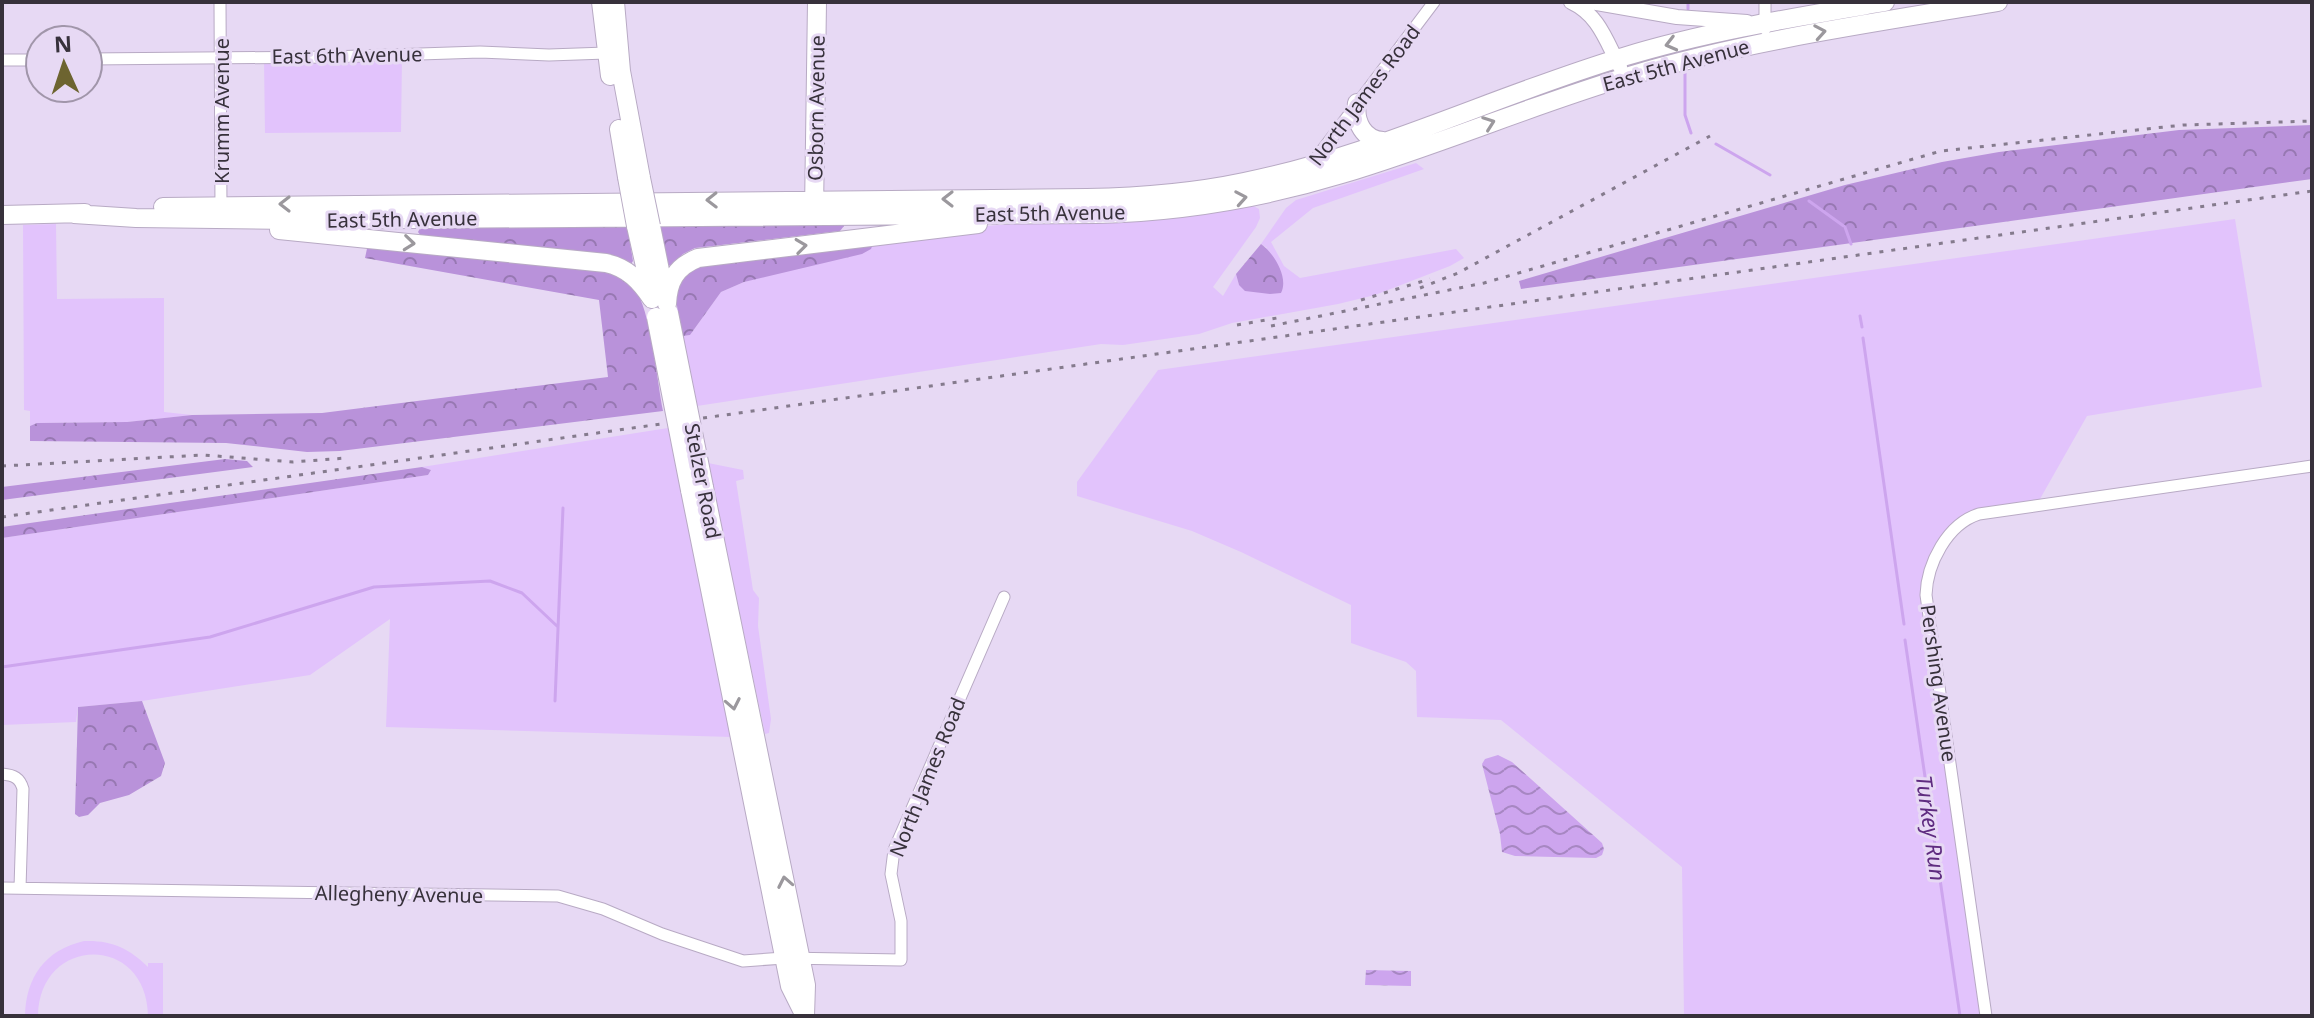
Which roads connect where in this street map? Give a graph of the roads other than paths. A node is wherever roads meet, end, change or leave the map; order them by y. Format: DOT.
graph roads {
  1 [pos="220,2"];
  2 [pos="601,2"];
  3 [pos="615,2"];
  4 [pos="817,2"];
  5 [pos="1434,2"];
  6 [pos="1571,2"];
  7 [pos="1591,2"];
  8 [pos="1765,2"];
  9 [pos="1885,2"];
  10 [pos="1998,2"];
  11 [pos="1766,32"];
  12 [pos="606,53"];
  13 [pos="220,56"];
  14 [pos="104,59"];
  15 [pos="1615,59"];
  16 [pos="2,60"];
  17 [pos="24,60"];
  18 [pos="1625,77"];
  19 [pos="1357,103"];
  20 [pos="1383,141"];
  21 [pos="1310,165"];
  22 [pos="634,178"];
  23 [pos="1293,187"];
  24 [pos="814,207"];
  25 [pos="221,212"];
  26 [pos="1097,214"];
  27 [pos="2,215"];
  28 [pos="661,308"];
  29 [pos="2312,466"];
  30 [pos="1004,597"];
  31 [pos="2,774"];
  32 [pos="2,888"];
  33 [pos="20,888"];
  34 [pos="792,958"];
  35 [pos="805,1016"];
  36 [pos="1986,1016"];
  1 -- 13 [label="street, Krumm Avenue"];
  2 -- 12 [label="main road, Stelzer Road"];
  3 -- 22 [label="main road, Stelzer Road"];
  4 -- 24 [label="main road, Osborn Avenue"];
  5 -- 19 [label="street, North James Road"];
  6 -- 15 [label="street"];
  7 -- 11 [label="street"];
  8 -- 11 [label="street"];
  9 -- 11 [label="main road, East 5th Avenue"];
  11 -- 10 [label="main road, East 5th Avenue, one-way"];
  11 -- 15 [label="main road, East 5th Avenue, one-way"];
  11 -- 18 [label="main road, East 5th Avenue"];
  12 -- 13 [label="street, East 6th Avenue"];
  12 -- 22 [label="main road, Stelzer Road"];
  13 -- 14 [label="street, East 6th Avenue"];
  13 -- 25 [label="street, Krumm Avenue"];
  15 -- 18 [label="street"];
  15 -- 20 [label="main road, East 5th Avenue"];
  16 -- 17 [label="street"];
  23 -- 18 [label="main road, East 5th Avenue, one-way"];
  19 -- 20 [label="main road"];
  19 -- 21 [label="street, North James Road"];
  20 -- 21 [label="main road, East 5th Avenue"];
  21 -- 23 [label="street, North James Road"];
  21 -- 24 [label="main road, East 5th Avenue, one-way"];
  22 -- 28 [label="main road, Stelzer Road, bridge"];
  26 -- 23 [label="main road, East 5th Avenue, one-way"];
  24 -- 25 [label="main road, East 5th Avenue"];
  24 -- 26 [label="main road, East 5th Avenue"];
  25 -- 27 [label="main road, East 5th Avenue"];
  25 -- 28 [label="main road, one-way"];
  28 -- 26 [label="main road, one-way"];
  28 -- 34 [label="main road, Stelzer Road, bridge"];
  29 -- 36 [label="street, Pershing Avenue"];
  30 -- 34 [label="street, North James Road"];
  31 -- 33 [label="street"];
  32 -- 33 [label="street, Allegheny Avenue"];
  33 -- 34 [label="street, Allegheny Avenue"];
  34 -- 35 [label="main road"];
}
